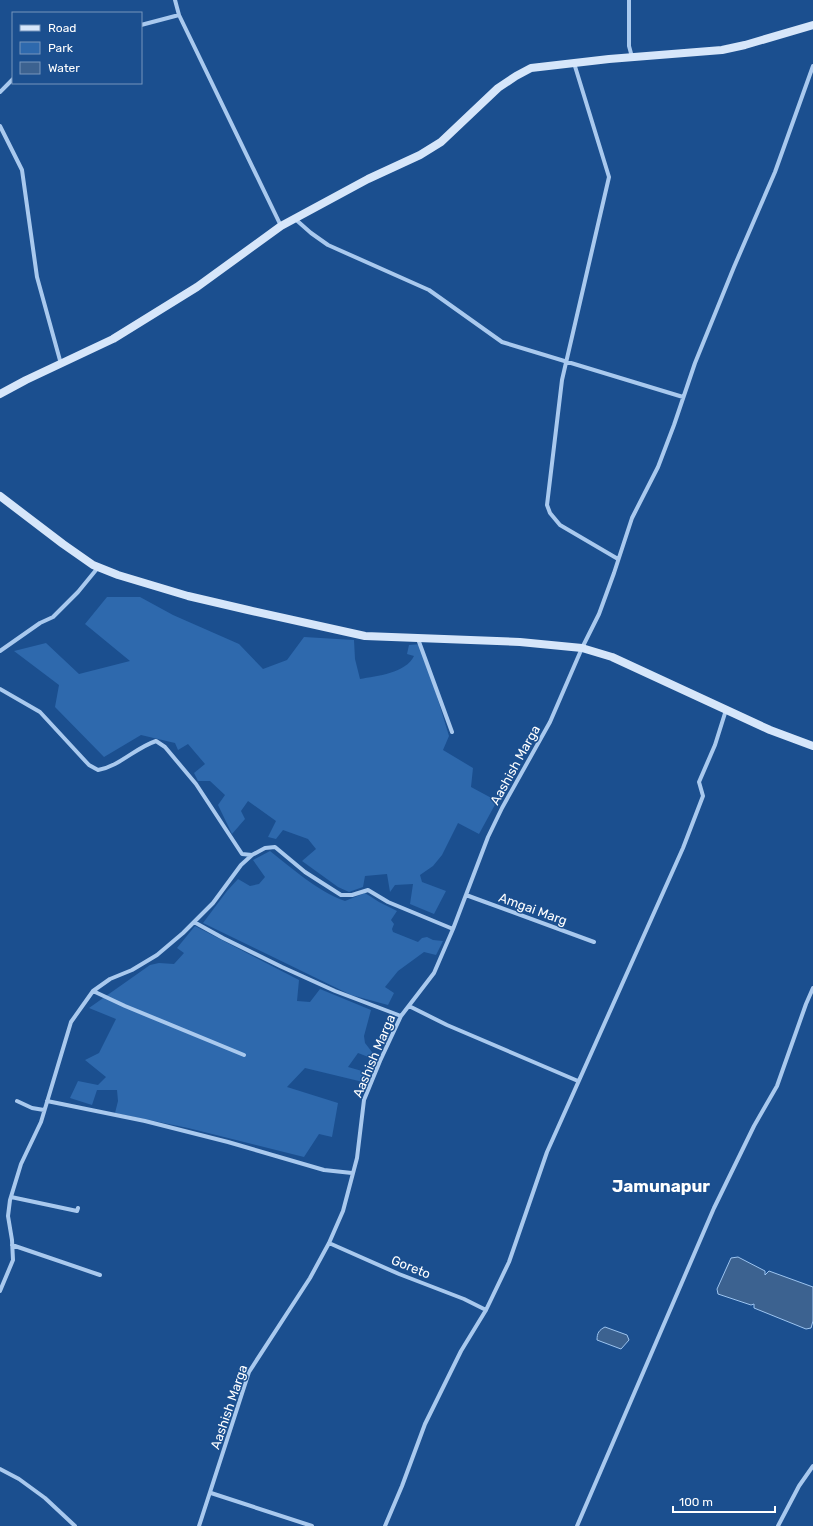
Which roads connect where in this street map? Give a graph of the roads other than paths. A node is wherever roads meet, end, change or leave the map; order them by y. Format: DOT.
graph roads {
  1 [pos="174,0"];
  2 [pos="629,0"];
  3 [pos="179,15"];
  4 [pos="142,25"];
  5 [pos="813,25"];
  6 [pos="633,57"];
  7 [pos="574,63"];
  8 [pos="813,66"];
  9 [pos="12,80"];
  10 [pos="0,92"];
  11 [pos="0,126"];
  12 [pos="294,218"];
  13 [pos="280,226"];
  14 [pos="566,362"];
  15 [pos="62,364"];
  16 [pos="0,394"];
  17 [pos="683,397"];
  18 [pos="0,496"];
  19 [pos="618,559"];
  20 [pos="94,565"];
  21 [pos="418,639"];
  22 [pos="582,648"];
  23 [pos="0,651"];
  24 [pos="0,689"];
  25 [pos="726,710"];
  26 [pos="452,732"];
  27 [pos="813,746"];
  28 [pos="252,855"];
  29 [pos="466,895"];
  30 [pos="194,922"];
  31 [pos="453,929"];
  32 [pos="594,942"];
  33 [pos="813,988"];
  34 [pos="93,991"];
  35 [pos="409,1006"];
  36 [pos="401,1016"];
  37 [pos="244,1055"];
  38 [pos="578,1081"];
  39 [pos="17,1101"];
  40 [pos="47,1101"];
  41 [pos="44,1110"];
  42 [pos="352,1173"];
  43 [pos="11,1197"];
  44 [pos="78,1208"];
  45 [pos="329,1243"];
  46 [pos="12,1245"];
  47 [pos="100,1275"];
  48 [pos="0,1291"];
  49 [pos="486,1310"];
  50 [pos="813,1466"];
  51 [pos="0,1469"];
  52 [pos="210,1493"];
  53 [pos="75,1526"];
  54 [pos="199,1526"];
  55 [pos="312,1526"];
  56 [pos="385,1526"];
  57 [pos="576,1526"];
  58 [pos="778,1526"];
  1 -- 3 [label="street"];
  2 -- 6 [label="street"];
  3 -- 4 [label="street"];
  3 -- 13 [label="street"];
  5 -- 6 [label="street"];
  6 -- 7 [label="street"];
  7 -- 12 [label="street"];
  7 -- 14 [label="street"];
  8 -- 17 [label="street, Aashish Marga"];
  9 -- 10 [label="street"];
  11 -- 15 [label="street"];
  12 -- 13 [label="street"];
  12 -- 14 [label="street"];
  13 -- 15 [label="street"];
  14 -- 17 [label="street"];
  14 -- 19 [label="street"];
  15 -- 16 [label="street"];
  17 -- 19 [label="street, Aashish Marga"];
  18 -- 20 [label="street"];
  19 -- 22 [label="street, Aashish Marga"];
  20 -- 21 [label="street"];
  20 -- 23 [label="street"];
  21 -- 22 [label="street"];
  21 -- 26 [label="street"];
  22 -- 25 [label="street"];
  22 -- 29 [label="street, Aashish Marga"];
  24 -- 28 [label="street"];
  25 -- 27 [label="street"];
  25 -- 38 [label="street"];
  28 -- 30 [label="street"];
  28 -- 31 [label="street"];
  29 -- 31 [label="street, Aashish Marga"];
  29 -- 32 [label="street, Amgai Marg"];
  30 -- 34 [label="street"];
  30 -- 36 [label="street"];
  31 -- 35 [label="street, Aashish Marga"];
  33 -- 57 [label="street"];
  34 -- 37 [label="street"];
  34 -- 40 [label="street"];
  35 -- 36 [label="street, Aashish Marga"];
  35 -- 38 [label="street"];
  36 -- 42 [label="street, Aashish Marga"];
  38 -- 49 [label="street"];
  39 -- 41 [label="street"];
  40 -- 41 [label="street"];
  40 -- 42 [label="street"];
  41 -- 43 [label="street"];
  42 -- 45 [label="street, Aashish Marga"];
  43 -- 44 [label="street"];
  43 -- 46 [label="street"];
  45 -- 49 [label="street, Goreto"];
  45 -- 52 [label="street, Aashish Marga"];
  46 -- 47 [label="street"];
  46 -- 48 [label="street"];
  49 -- 56 [label="street"];
  50 -- 58 [label="street"];
  51 -- 53 [label="street"];
  52 -- 54 [label="street, Aashish Marga"];
  52 -- 55 [label="street"];
}
